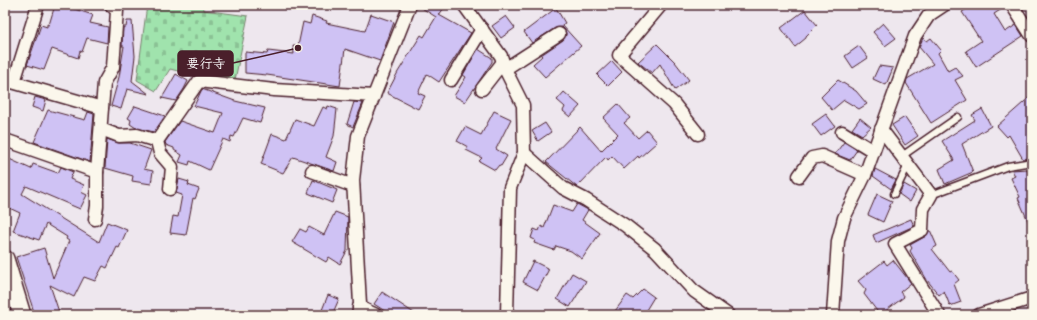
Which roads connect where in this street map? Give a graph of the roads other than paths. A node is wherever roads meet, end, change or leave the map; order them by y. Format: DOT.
graph roads {
  1 [pos="38,5"];
  2 [pos="111,5"];
  3 [pos="410,5"];
  4 [pos="661,5"];
  5 [pos="944,5"];
  6 [pos="1012,5"];
  7 [pos="470,7"];
  8 [pos="482,29"];
  9 [pos="559,34"];
  10 [pos="1032,36"];
  11 [pos="504,66"];
  12 [pos="451,80"];
  13 [pos="10,81"];
  14 [pos="482,89"];
  15 [pos="374,96"];
  16 [pos="102,108"];
  17 [pos="958,117"];
  18 [pos="101,129"];
  19 [pos="881,129"];
  20 [pos="842,132"];
  21 [pos="698,134"];
  22 [pos="5,140"];
  23 [pos="157,141"];
  24 [pos="873,151"];
  25 [pos="524,153"];
  26 [pos="905,160"];
  27 [pos="1032,162"];
  28 [pos="312,171"];
  29 [pos="98,172"];
  30 [pos="864,175"];
  31 [pos="799,176"];
  32 [pos="353,186"];
  33 [pos="170,189"];
  34 [pos="894,194"];
  35 [pos="931,195"];
  36 [pos="94,219"];
  37 [pos="5,259"];
  38 [pos="1032,298"];
  39 [pos="359,311"];
  40 [pos="22,315"];
  41 [pos="376,315"];
  42 [pos="507,315"];
  43 [pos="728,315"];
  44 [pos="833,315"];
  45 [pos="939,315"];
  46 [pos="979,315"];
  1 -- 13 [label="street"];
  2 -- 16 [label="street"];
  3 -- 15 [label="street"];
  4 -- 21 [label="street"];
  5 -- 19 [label="street"];
  6 -- 10 [label="street"];
  7 -- 8 [label="street"];
  8 -- 11 [label="street"];
  8 -- 12 [label="street"];
  9 -- 11 [label="street"];
  11 -- 14 [label="street"];
  11 -- 25 [label="street"];
  13 -- 16 [label="street"];
  15 -- 23 [label="street"];
  15 -- 32 [label="street"];
  16 -- 18 [label="street"];
  17 -- 26 [label="lane"];
  18 -- 23 [label="street"];
  18 -- 29 [label="street"];
  19 -- 24 [label="street"];
  19 -- 26 [label="street"];
  20 -- 24 [label="street"];
  22 -- 29 [label="street"];
  23 -- 33 [label="street"];
  24 -- 30 [label="street"];
  25 -- 42 [label="street"];
  25 -- 43 [label="street"];
  26 -- 34 [label="lane"];
  26 -- 35 [label="street"];
  27 -- 35 [label="lane"];
  28 -- 32 [label="street"];
  29 -- 36 [label="street"];
  30 -- 31 [label="street"];
  30 -- 44 [label="street"];
  32 -- 39 [label="street"];
  35 -- 45 [label="street"];
  37 -- 40 [label="main road"];
  38 -- 46 [label="street"];
  39 -- 41 [label="street"];
}
